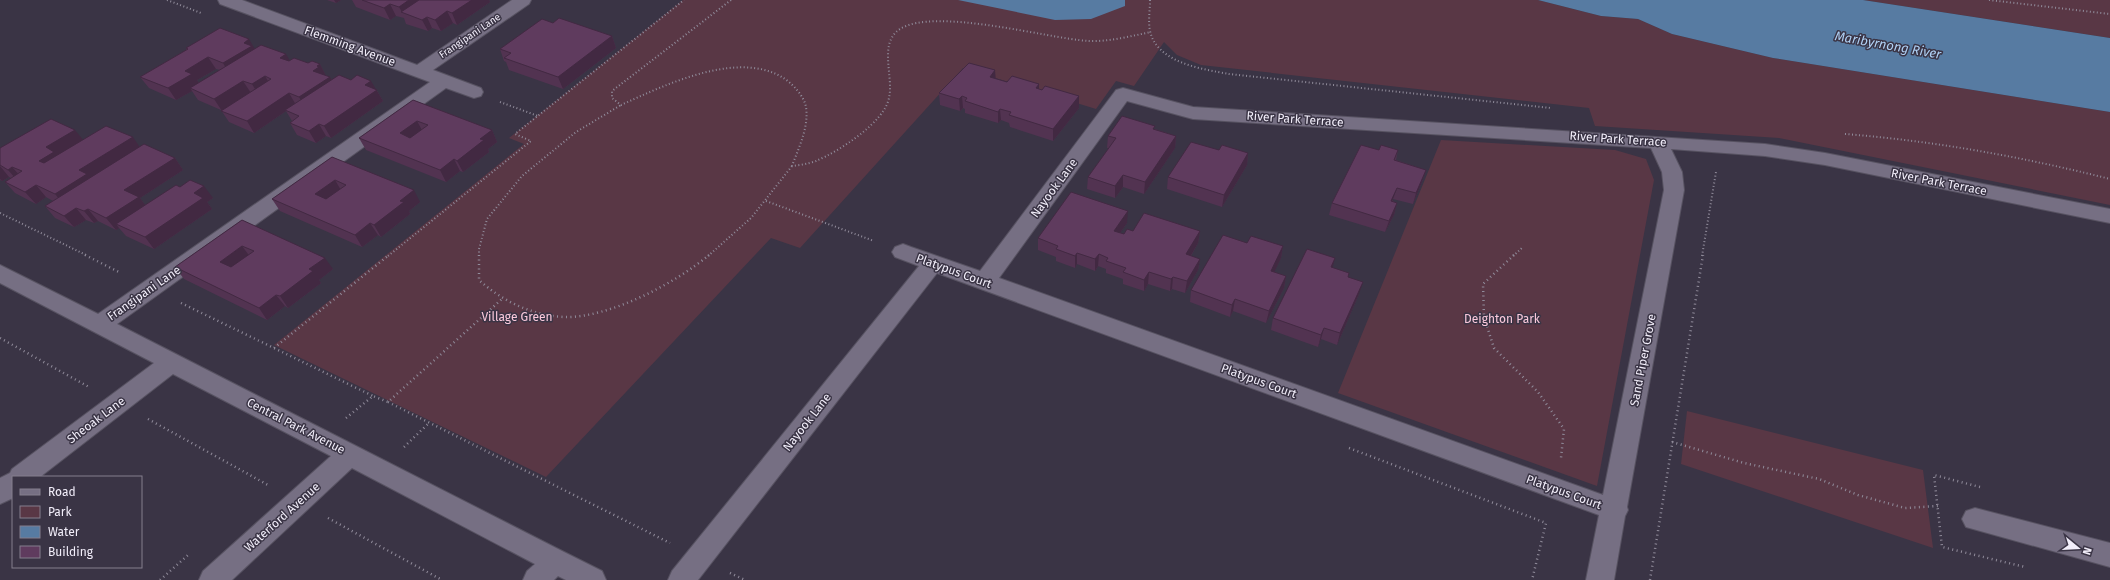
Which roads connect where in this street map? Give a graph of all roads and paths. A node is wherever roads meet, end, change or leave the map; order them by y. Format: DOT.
graph roads {
  1 [pos="226,0"];
  2 [pos="523,0"];
  3 [pos="684,0"];
  4 [pos="731,0"];
  5 [pos="1150,0"];
  6 [pos="1989,0"];
  7 [pos="2110,14"];
  8 [pos="1150,32"];
  9 [pos="418,72"];
  10 [pos="444,81"];
  11 [pos="474,92"];
  12 [pos="1123,94"];
  13 [pos="621,105"];
  14 [pos="1522,105"];
  15 [pos="538,116"];
  16 [pos="1841,134"];
  17 [pos="1658,142"];
  18 [pos="792,166"];
  19 [pos="2110,179"];
  20 [pos="766,201"];
  21 [pos="0,213"];
  22 [pos="2110,216"];
  23 [pos="878,243"];
  24 [pos="1522,248"];
  25 [pos="903,252"];
  26 [pos="932,263"];
  27 [pos="0,273"];
  28 [pos="984,282"];
  29 [pos="151,288"];
  30 [pos="502,299"];
  31 [pos="99,325"];
  32 [pos="0,338"];
  33 [pos="274,348"];
  34 [pos="172,362"];
  35 [pos="373,396"];
  36 [pos="388,402"];
  37 [pos="119,403"];
  38 [pos="320,439"];
  39 [pos="1672,442"];
  40 [pos="1346,446"];
  41 [pos="350,454"];
  42 [pos="1561,458"];
  43 [pos="22,476"];
  44 [pos="12,484"];
  45 [pos="0,493"];
  46 [pos="298,502"];
  47 [pos="1938,506"];
  48 [pos="1615,510"];
  49 [pos="1975,519"];
  50 [pos="2110,555"];
  51 [pos="700,558"];
  52 [pos="555,560"];
  53 [pos="212,580"];
  54 [pos="442,580"];
  55 [pos="537,580"];
  56 [pos="592,580"];
  57 [pos="682,580"];
  58 [pos="745,580"];
  59 [pos="1532,580"];
  60 [pos="1600,580"];
  1 -- 9 [label="street, Flemming Avenue"];
  2 -- 9 [label="street, Frangipani Lane"];
  3 -- 15 [label="path"];
  4 -- 13 [label="path"];
  5 -- 8 [label="path"];
  6 -- 7 [label="path"];
  8 -- 14 [label="path"];
  8 -- 18 [label="path"];
  9 -- 10 [label="street, Flemming Avenue"];
  10 -- 11 [label="street, Flemming Avenue"];
  10 -- 29 [label="street, Frangipani Lane"];
  11 -- 15 [label="path"];
  12 -- 17 [label="street, River Park Terrace"];
  12 -- 28 [label="street, Nayook Lane"];
  13 -- 18 [label="path"];
  13 -- 30 [label="path"];
  15 -- 33 [label="path"];
  16 -- 19 [label="path"];
  17 -- 22 [label="street, River Park Terrace"];
  17 -- 48 [label="street, Sand Piper Grove"];
  18 -- 20 [label="path"];
  20 -- 23 [label="path"];
  20 -- 30 [label="path"];
  21 -- 29 [label="path"];
  24 -- 42 [label="path"];
  25 -- 26 [label="street, Platypus Court"];
  26 -- 28 [label="street, Platypus Court"];
  26 -- 51 [label="street, Nayook Lane"];
  27 -- 31 [label="street, Central Park Avenue"];
  28 -- 48 [label="street, Platypus Court"];
  29 -- 31 [label="street, Frangipani Lane"];
  29 -- 33 [label="path"];
  30 -- 36 [label="path"];
  31 -- 34 [label="street, Central Park Avenue"];
  32 -- 37 [label="path"];
  33 -- 35 [label="path"];
  34 -- 37 [label="street, Sheoak Lane"];
  34 -- 38 [label="street, Central Park Avenue"];
  35 -- 36 [label="path"];
  35 -- 38 [label="path"];
  36 -- 51 [label="path"];
  37 -- 43 [label="street, Sheoak Lane"];
  37 -- 46 [label="path"];
  38 -- 41 [label="street, Central Park Avenue"];
  39 -- 47 [label="path"];
  40 -- 59 [label="path"];
  41 -- 46 [label="street, Waterford Avenue"];
  41 -- 52 [label="street, Central Park Avenue"];
  44 -- 45 [label="street"];
  46 -- 53 [label="street, Waterford Avenue"];
  46 -- 54 [label="path"];
  48 -- 60 [label="street, Sand Piper Grove"];
  49 -- 50 [label="street"];
  51 -- 57 [label="street, Nayook Lane"];
  51 -- 58 [label="path"];
  52 -- 55 [label="street"];
  52 -- 56 [label="street, Central Park Avenue"];
}
